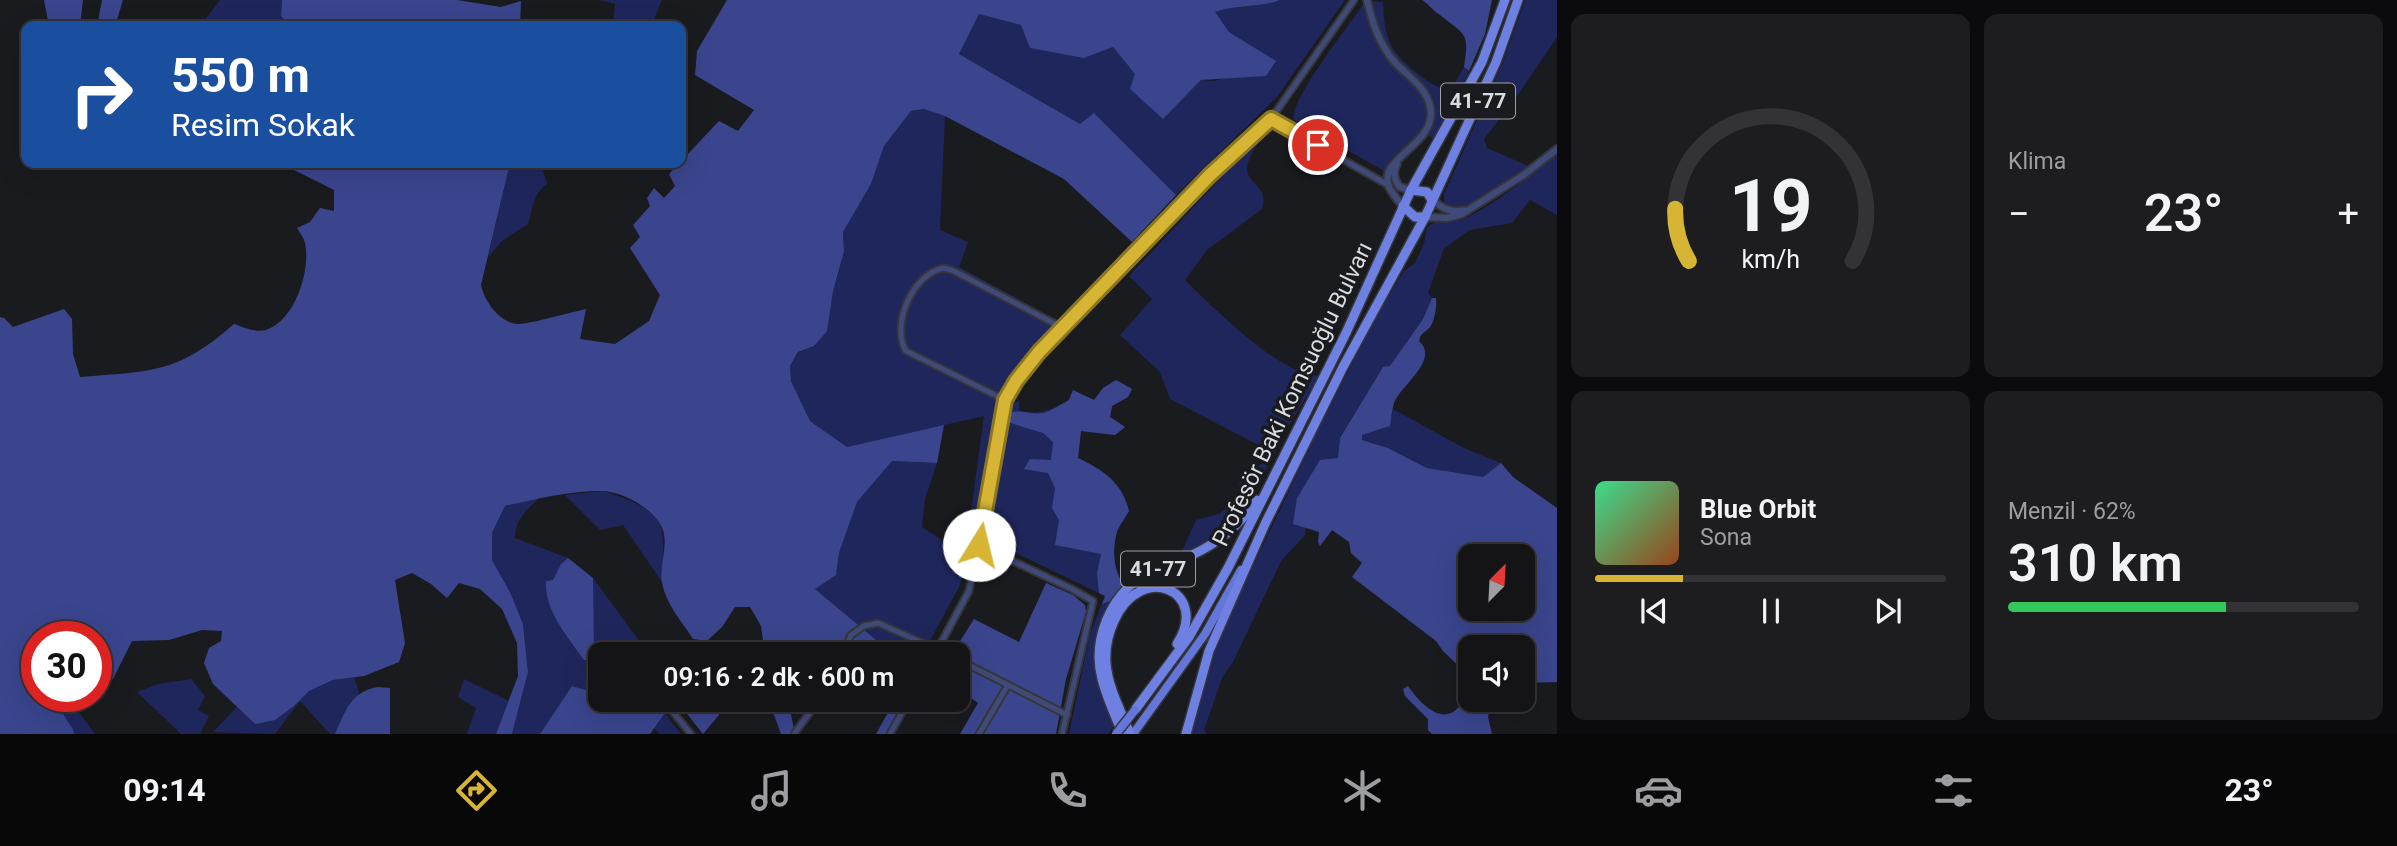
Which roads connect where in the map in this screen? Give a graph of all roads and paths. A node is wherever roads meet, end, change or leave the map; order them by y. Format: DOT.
graph roads {
  1 [pos="1354,0"];
  2 [pos="1367,0"];
  3 [pos="1506,0"];
  4 [pos="1518,0"];
  5 [pos="1271,119"];
  6 [pos="1557,149"];
  7 [pos="1399,159"];
  8 [pos="1388,185"];
  9 [pos="1411,190"];
  10 [pos="1432,200"];
  11 [pos="1403,206"];
  12 [pos="1472,207"];
  13 [pos="1425,217"];
  14 [pos="1061,327"];
  15 [pos="1005,400"];
  16 [pos="1293,439"];
  17 [pos="1265,524"];
  18 [pos="979,545"];
  19 [pos="848,642"];
  20 [pos="917,642"];
  21 [pos="942,642"];
  22 [pos="970,666"];
  23 [pos="1008,685"];
  24 [pos="1135,710"];
  25 [pos="673,712"];
  26 [pos="810,712"];
  27 [pos="902,712"];
  28 [pos="1067,715"];
  29 [pos="1134,732"];
  30 [pos="691,734"];
  31 [pos="794,734"];
  32 [pos="890,734"];
  33 [pos="979,734"];
  34 [pos="1062,734"];
  35 [pos="1116,734"];
  36 [pos="1123,734"];
  37 [pos="1186,734"];
  1 -- 5 [label="street"];
  2 -- 7 [label="street"];
  3 -- 9 [label="highway, 41-77"];
  4 -- 10 [label="highway, 41-77"];
  5 -- 8 [label="street"];
  5 -- 14 [label="street"];
  6 -- 12 [label="street"];
  7 -- 8 [label="street"];
  7 -- 9 [label="street"];
  8 -- 11 [label="street"];
  9 -- 10 [label="highway"];
  9 -- 11 [label="highway"];
  10 -- 12 [label="street"];
  10 -- 13 [label="highway"];
  11 -- 13 [label="highway"];
  11 -- 16 [label="highway, Profesör Baki Komsuoğlu Bulvarı / 41-77"];
  12 -- 13 [label="street"];
  13 -- 17 [label="highway, Profesör Baki Komsuoğlu Bulvarı"];
  14 -- 15 [label="street"];
  14 -- 15 [label="street"];
  15 -- 18 [label="street"];
  16 -- 24 [label="highway, Profesör Baki Komsuoğlu Bulvarı"];
  16 -- 36 [label="highway, 41-77"];
  17 -- 29 [label="main road, Profesör Baki Komsuoğlu Bulvarı"];
  17 -- 37 [label="highway"];
  18 -- 21 [label="street"];
  18 -- 28 [label="street"];
  19 -- 20 [label="street"];
  22 -- 23 [label="street"];
  23 -- 28 [label="street"];
  23 -- 33 [label="street"];
  24 -- 29 [label="highway"];
  24 -- 35 [label="main road, Profesör Baki Komsuoğlu Bulvarı, bridge"];
  25 -- 30 [label="street"];
  26 -- 31 [label="street"];
  27 -- 32 [label="street"];
  28 -- 34 [label="street"];
}
